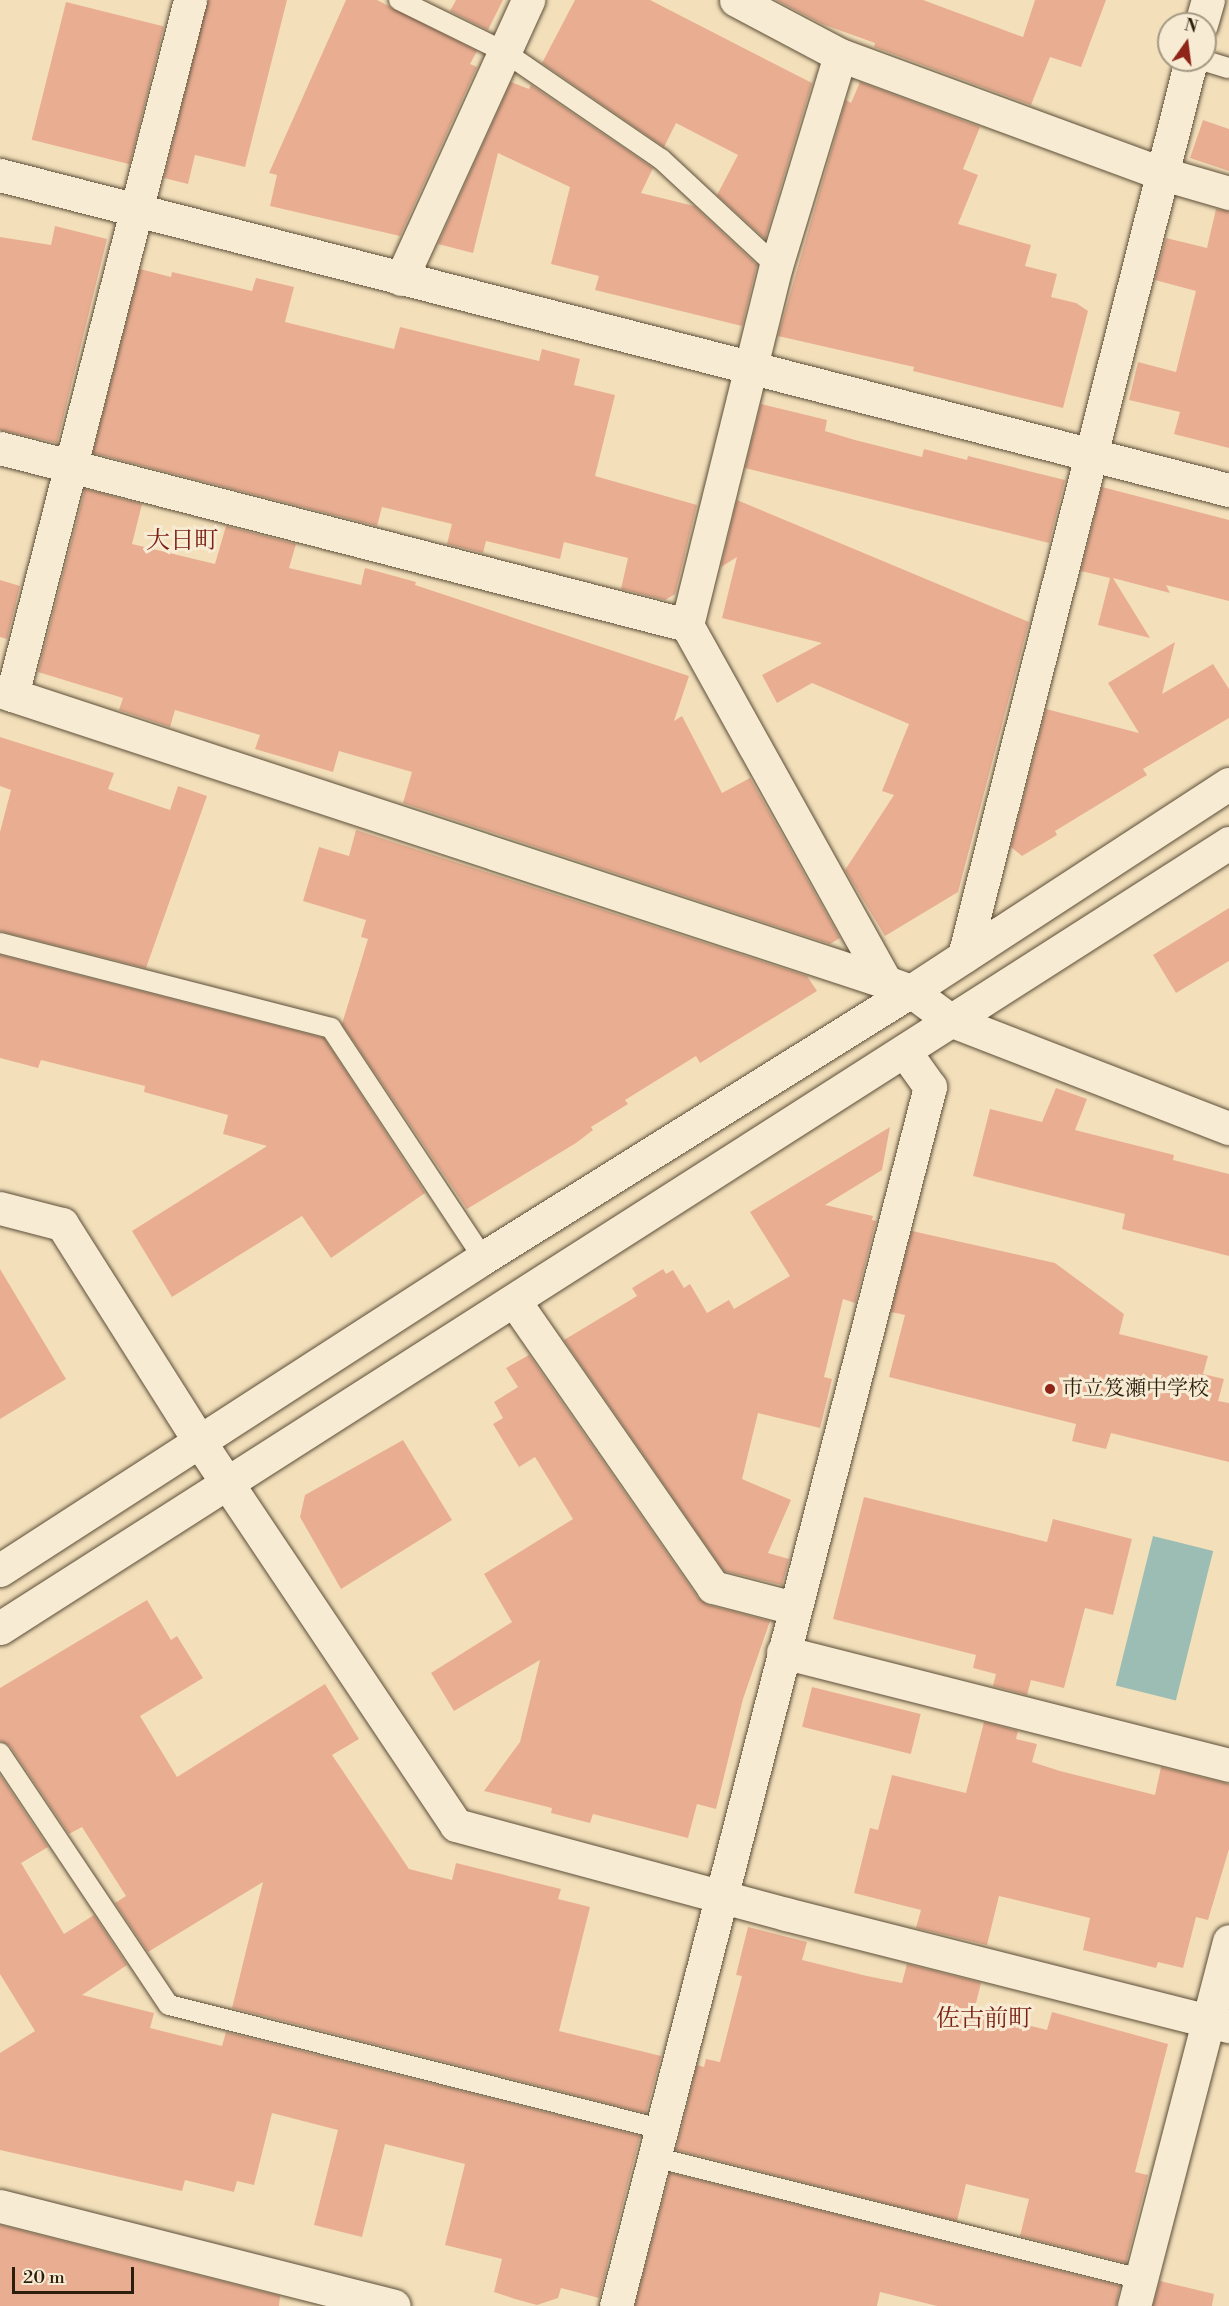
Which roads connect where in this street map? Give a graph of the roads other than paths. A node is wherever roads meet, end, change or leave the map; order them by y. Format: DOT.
graph roads {
  1 [pos="190,0"];
  2 [pos="399,0"];
  3 [pos="528,0"];
  4 [pos="736,0"];
  5 [pos="503,51"];
  6 [pos="840,55"];
  7 [pos="1188,72"];
  8 [pos="1160,173"];
  9 [pos="0,175"];
  10 [pos="1229,193"];
  11 [pos="136,211"];
  12 [pos="776,266"];
  13 [pos="401,279"];
  14 [pos="750,369"];
  15 [pos="0,448"];
  16 [pos="1091,456"];
  17 [pos="71,466"];
  18 [pos="1229,490"];
  19 [pos="687,626"];
  20 [pos="6,693"];
  21 [pos="1229,784"];
  22 [pos="1229,843"];
  23 [pos="0,943"];
  24 [pos="964,956"];
  25 [pos="899,987"];
  26 [pos="950,1020"];
  27 [pos="905,1052"];
  28 [pos="1229,1128"];
  29 [pos="0,1208"];
  30 [pos="483,1258"];
  31 [pos="515,1302"];
  32 [pos="199,1441"];
  33 [pos="227,1483"];
  34 [pos="0,1569"];
  35 [pos="794,1608"];
  36 [pos="0,1628"];
  37 [pos="783,1652"];
  38 [pos="0,1752"];
  39 [pos="1229,1765"];
  40 [pos="720,1897"];
  41 [pos="1229,1941"];
  42 [pos="1219,2023"];
  43 [pos="657,2143"];
  44 [pos="0,2206"];
  45 [pos="1138,2292"];
  46 [pos="394,2306"];
  47 [pos="616,2306"];
  1 -- 11 [label="street"];
  2 -- 5 [label="lane"];
  3 -- 5 [label="street"];
  4 -- 6 [label="street"];
  5 -- 12 [label="lane"];
  5 -- 13 [label="street"];
  6 -- 8 [label="street"];
  6 -- 12 [label="street"];
  7 -- 8 [label="street"];
  8 -- 10 [label="street"];
  8 -- 16 [label="street"];
  9 -- 11 [label="street"];
  11 -- 13 [label="street"];
  11 -- 17 [label="street"];
  12 -- 14 [label="street"];
  13 -- 14 [label="street"];
  14 -- 16 [label="street"];
  14 -- 19 [label="street"];
  15 -- 17 [label="street"];
  16 -- 18 [label="street"];
  16 -- 24 [label="street"];
  17 -- 19 [label="street"];
  17 -- 20 [label="street"];
  19 -- 25 [label="street"];
  20 -- 25 [label="street"];
  21 -- 24 [label="street"];
  22 -- 26 [label="street"];
  23 -- 30 [label="lane"];
  24 -- 25 [label="street"];
  25 -- 26 [label="street"];
  25 -- 30 [label="street"];
  26 -- 27 [label="street"];
  26 -- 28 [label="street"];
  27 -- 31 [label="street"];
  27 -- 35 [label="street"];
  29 -- 32 [label="street"];
  30 -- 32 [label="street"];
  31 -- 33 [label="street"];
  31 -- 35 [label="street"];
  32 -- 33 [label="street"];
  32 -- 34 [label="street"];
  33 -- 36 [label="street"];
  33 -- 40 [label="street"];
  35 -- 37 [label="street"];
  37 -- 39 [label="street"];
  37 -- 40 [label="street"];
  38 -- 43 [label="lane"];
  40 -- 42 [label="street"];
  40 -- 43 [label="street"];
  41 -- 42 [label="street"];
  42 -- 45 [label="street"];
  43 -- 45 [label="lane"];
  43 -- 47 [label="street"];
  44 -- 46 [label="street"];
}
